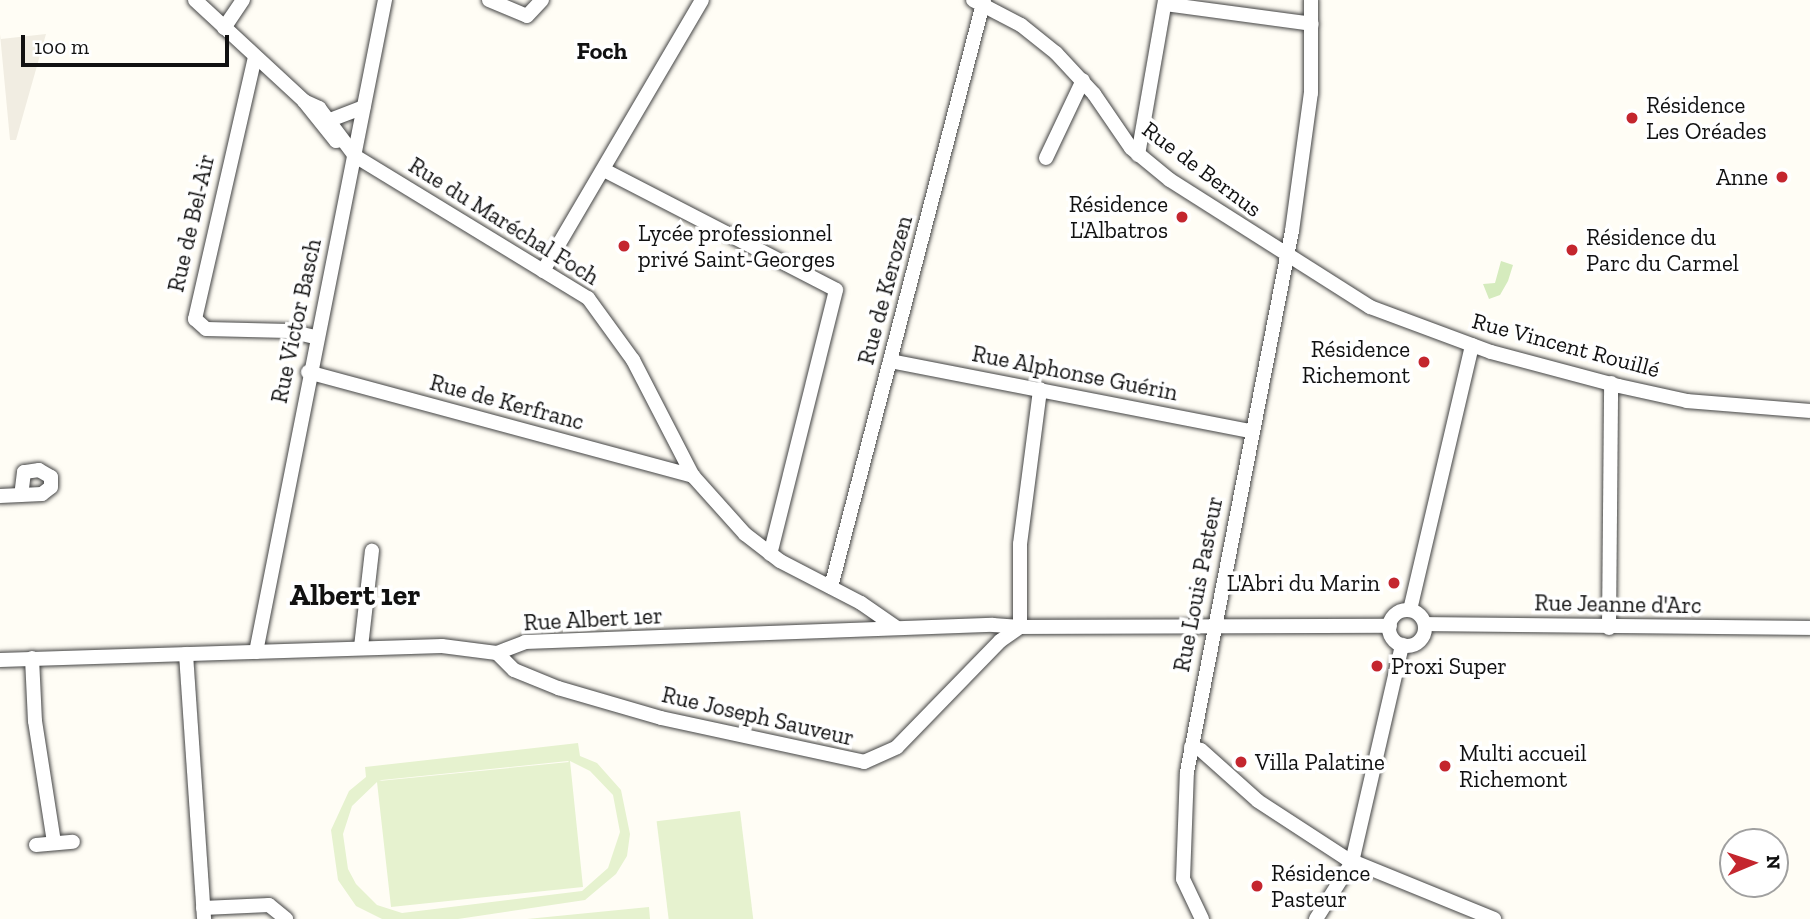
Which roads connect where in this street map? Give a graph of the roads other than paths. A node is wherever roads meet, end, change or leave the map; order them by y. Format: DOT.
graph roads {
  1 [pos="195,0"];
  2 [pos="243,0"];
  3 [pos="384,0"];
  4 [pos="489,0"];
  5 [pos="542,0"];
  6 [pos="702,0"];
  7 [pos="1311,0"];
  8 [pos="980,2"];
  9 [pos="1165,2"];
  10 [pos="1312,24"];
  11 [pos="224,28"];
  12 [pos="255,57"];
  13 [pos="1083,80"];
  14 [pos="304,101"];
  15 [pos="364,107"];
  16 [pos="330,120"];
  17 [pos="341,140"];
  18 [pos="1138,155"];
  19 [pos="355,156"];
  20 [pos="1046,158"];
  21 [pos="604,170"];
  22 [pos="1287,256"];
  23 [pos="543,271"];
  24 [pos="315,337"];
  25 [pos="1472,345"];
  26 [pos="890,361"];
  27 [pos="308,372"];
  28 [pos="1611,383"];
  29 [pos="1040,389"];
  30 [pos="1810,411"];
  31 [pos="1251,431"];
  32 [pos="694,476"];
  33 [pos="20,495"];
  34 [pos="0,496"];
  35 [pos="372,551"];
  36 [pos="770,554"];
  37 [pos="831,587"];
  38 [pos="1410,610"];
  39 [pos="1216,624"];
  40 [pos="1425,624"];
  41 [pos="968,626"];
  42 [pos="1390,626"];
  43 [pos="1020,627"];
  44 [pos="897,628"];
  45 [pos="1609,628"];
  46 [pos="1810,628"];
  47 [pos="1402,645"];
  48 [pos="361,647"];
  49 [pos="256,652"];
  50 [pos="497,653"];
  51 [pos="186,654"];
  52 [pos="32,658"];
  53 [pos="982,659"];
  54 [pos="0,660"];
  55 [pos="1191,747"];
  56 [pos="73,842"];
  57 [pos="54,843"];
  58 [pos="36,845"];
  59 [pos="1352,862"];
  60 [pos="204,913"];
  61 [pos="286,919"];
  62 [pos="1202,919"];
  63 [pos="1316,919"];
  64 [pos="1494,919"];
  1 -- 11 [label="street"];
  2 -- 11 [label="street"];
  3 -- 15 [label="street, Rue Victor Basch"];
  4 -- 5 [label="street"];
  6 -- 21 [label="street"];
  7 -- 10 [label="street, Rue Louis Pasteur"];
  8 -- 13 [label="street, Rue de Bernus"];
  8 -- 26 [label="street, Rue de Kerozen"];
  9 -- 10 [label="street"];
  9 -- 18 [label="street"];
  10 -- 22 [label="street, Rue Louis Pasteur"];
  11 -- 12 [label="street"];
  12 -- 14 [label="street"];
  12 -- 24 [label="street, Rue de Bel-Air"];
  13 -- 18 [label="street, Rue de Bernus"];
  13 -- 20 [label="street"];
  14 -- 16 [label="street"];
  14 -- 17 [label="street"];
  15 -- 16 [label="street"];
  15 -- 19 [label="street, Rue Victor Basch"];
  16 -- 17 [label="street"];
  17 -- 19 [label="street, Rue du Maréchal Foch"];
  18 -- 22 [label="street, Rue de Bernus"];
  19 -- 23 [label="street, Rue du Maréchal Foch"];
  19 -- 24 [label="street, Rue Victor Basch"];
  21 -- 23 [label="street"];
  21 -- 36 [label="street"];
  22 -- 25 [label="street, Rue Vincent Rouillé"];
  22 -- 31 [label="street, Rue Louis Pasteur"];
  23 -- 32 [label="street, Rue du Maréchal Foch"];
  24 -- 27 [label="street, Rue Victor Basch"];
  25 -- 28 [label="street, Rue Vincent Rouillé"];
  25 -- 38 [label="street"];
  26 -- 29 [label="street, Rue Alphonse Guérin"];
  26 -- 37 [label="street, Rue de Kerozen"];
  27 -- 32 [label="street, Rue de Kerfranc"];
  27 -- 49 [label="street, Rue Victor Basch"];
  28 -- 30 [label="street, Rue Vincent Rouillé"];
  28 -- 45 [label="street"];
  29 -- 31 [label="street, Rue Alphonse Guérin"];
  29 -- 43 [label="street"];
  31 -- 39 [label="street, Rue Louis Pasteur"];
  32 -- 36 [label="street, Rue du Maréchal Foch"];
  33 -- 34 [label="street"];
  35 -- 48 [label="street"];
  36 -- 37 [label="street, Rue du Maréchal Foch"];
  37 -- 44 [label="street, Rue du Maréchal Foch"];
  38 -- 40 [label="street"];
  38 -- 42 [label="street"];
  39 -- 42 [label="street"];
  39 -- 43 [label="street"];
  39 -- 55 [label="street, Rue Louis Pasteur"];
  40 -- 45 [label="street, Rue Jeanne d'Arc"];
  40 -- 47 [label="street"];
  41 -- 43 [label="street, Rue Albert 1er"];
  41 -- 44 [label="street, Rue Albert 1er"];
  41 -- 53 [label="street"];
  42 -- 47 [label="street"];
  43 -- 53 [label="street, Rue Joseph Sauveur"];
  44 -- 50 [label="street, Rue Albert 1er"];
  45 -- 46 [label="street, Rue Jeanne d'Arc"];
  47 -- 59 [label="street"];
  48 -- 49 [label="street, Rue Albert 1er"];
  48 -- 50 [label="street, Rue Albert 1er"];
  49 -- 51 [label="street, Rue Albert 1er"];
  50 -- 53 [label="street, Rue Joseph Sauveur"];
  51 -- 52 [label="street, Rue Albert 1er"];
  51 -- 60 [label="street"];
  52 -- 54 [label="street, Rue Albert 1er"];
  52 -- 57 [label="street"];
  55 -- 59 [label="street"];
  55 -- 62 [label="street, Rue Louis Pasteur"];
  56 -- 57 [label="street"];
  57 -- 58 [label="street"];
  59 -- 63 [label="street"];
  59 -- 64 [label="street"];
  60 -- 61 [label="street"];
}
